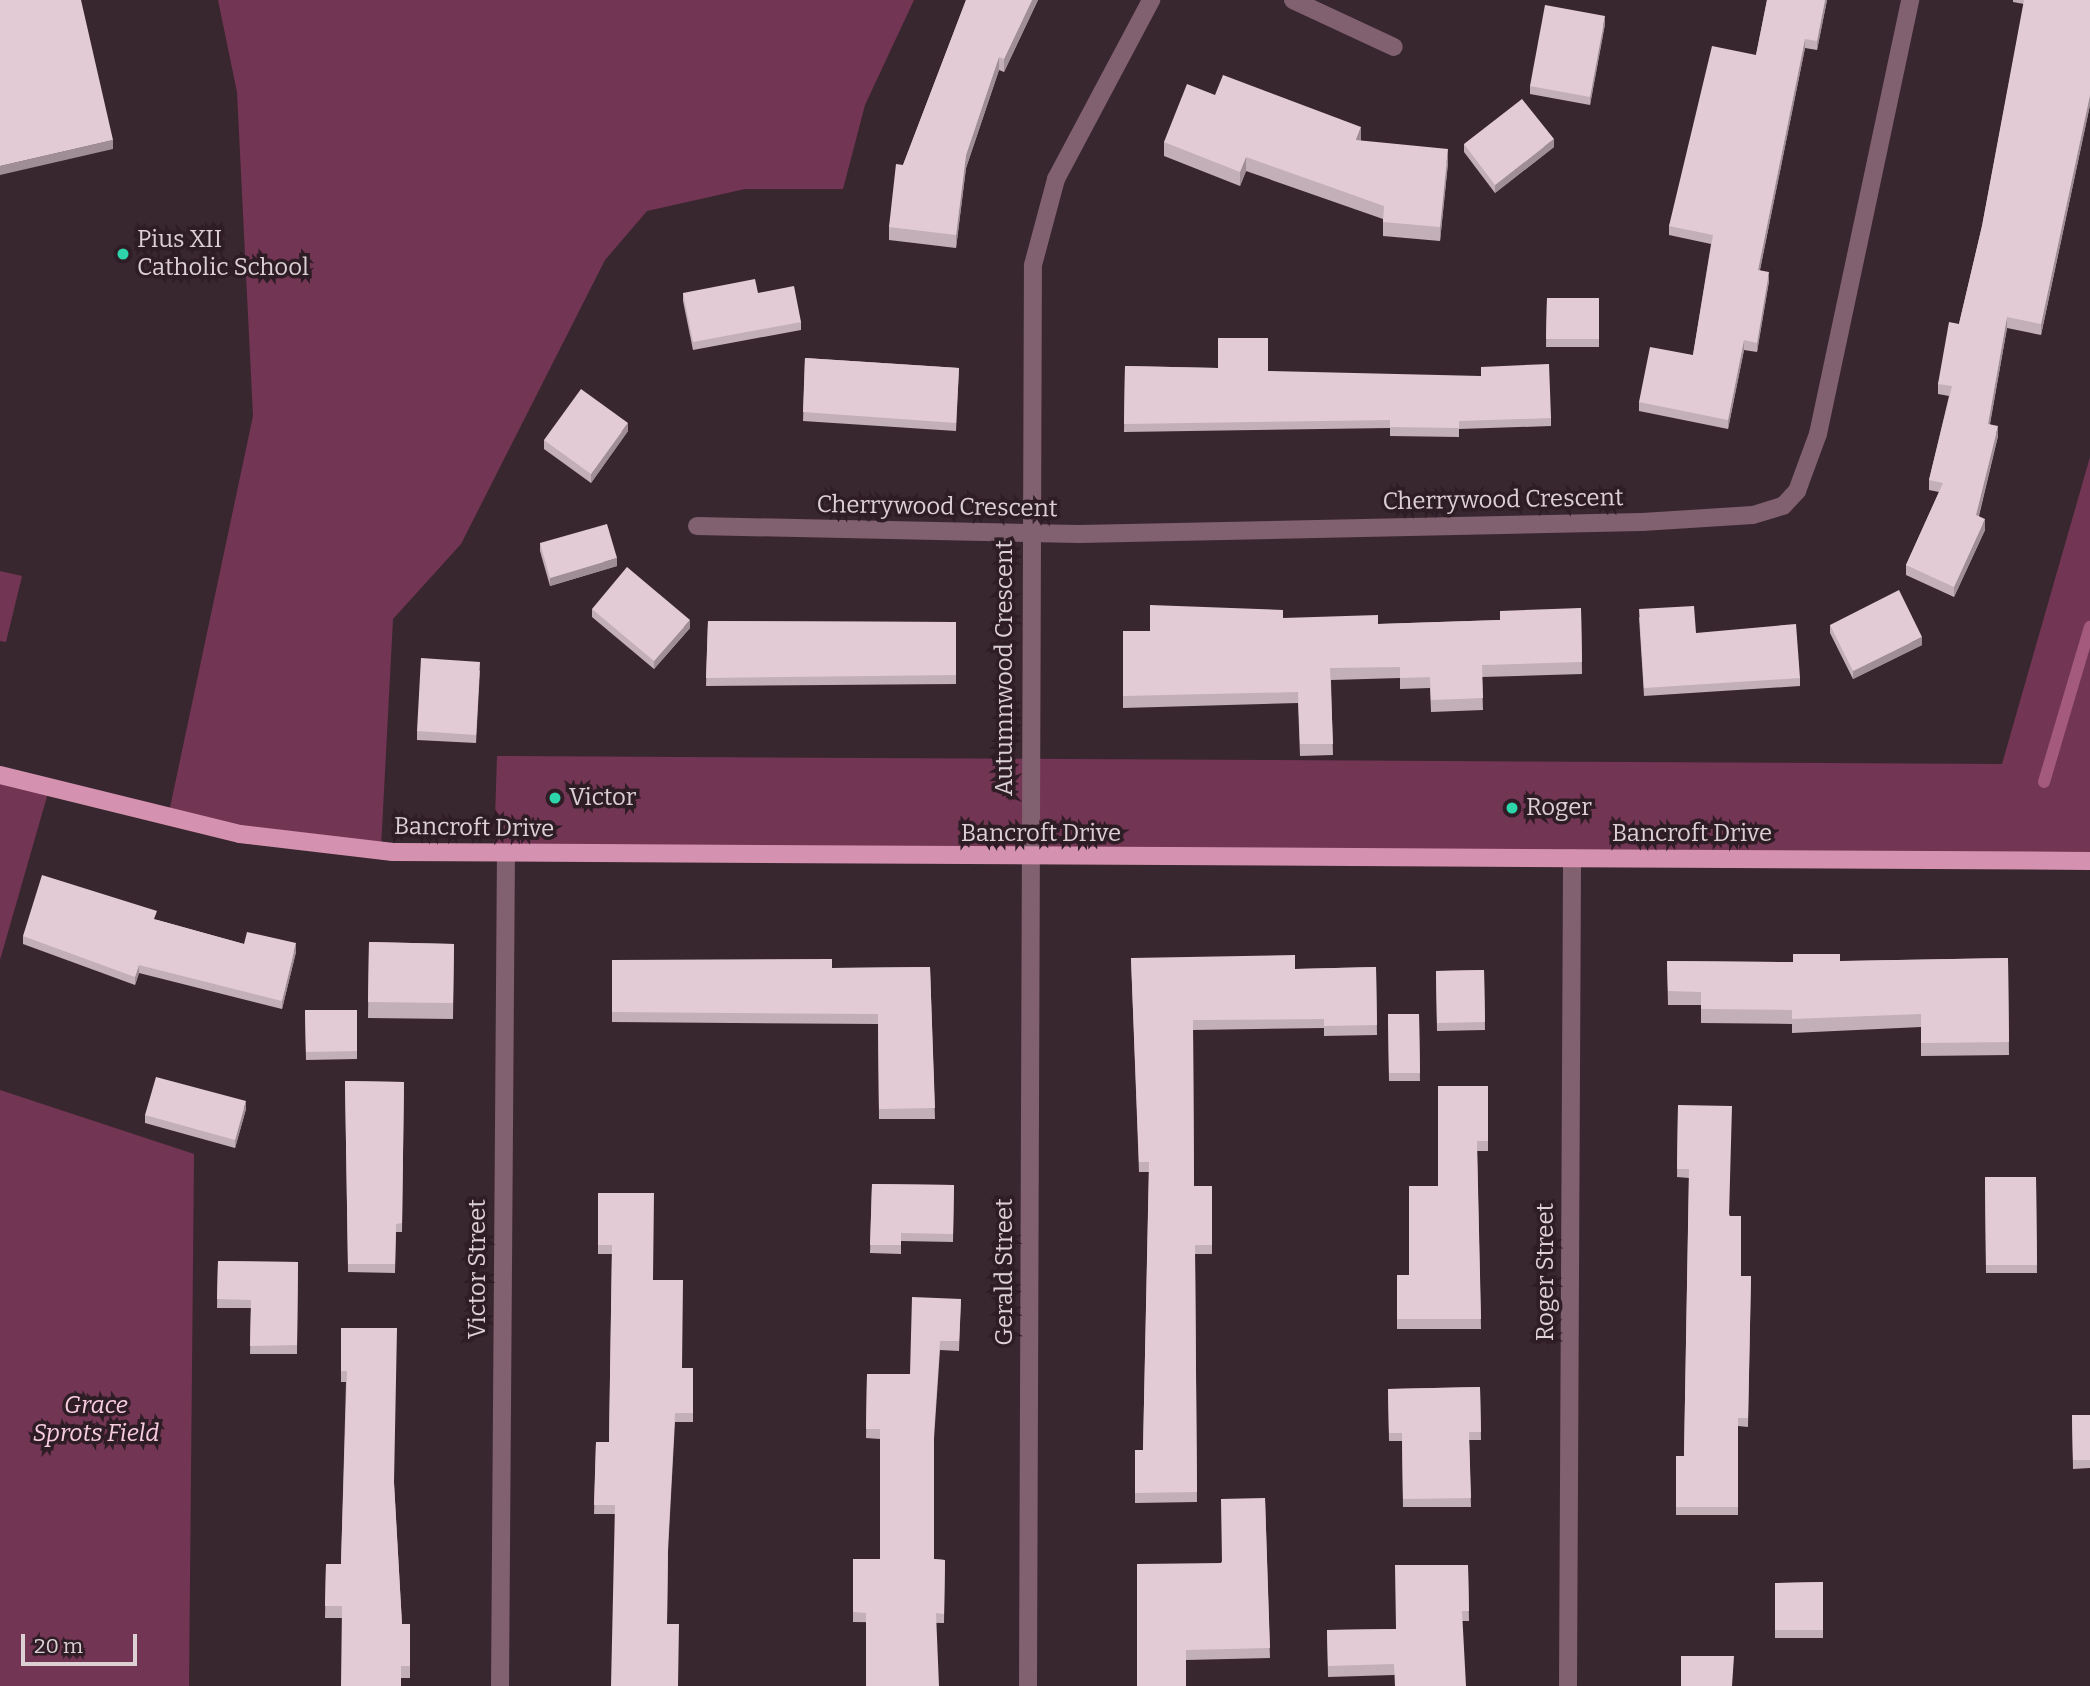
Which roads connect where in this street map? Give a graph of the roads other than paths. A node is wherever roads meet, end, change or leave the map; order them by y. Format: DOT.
graph roads {
  1 [pos="1151,0"];
  2 [pos="1293,0"];
  3 [pos="1910,0"];
  4 [pos="1394,47"];
  5 [pos="697,526"];
  6 [pos="1029,535"];
  7 [pos="0,775"];
  8 [pos="506,853"];
  9 [pos="1032,858"];
  10 [pos="1573,858"];
  11 [pos="2090,861"];
  12 [pos="500,1686"];
  13 [pos="1028,1686"];
  14 [pos="1568,1686"];
  1 -- 6 [label="street, Autumnwood Crescent"];
  2 -- 4 [label="street"];
  3 -- 6 [label="street, Cherrywood Crescent"];
  5 -- 6 [label="street, Cherrywood Crescent"];
  6 -- 9 [label="street, Autumnwood Crescent"];
  7 -- 8 [label="main road, Bancroft Drive"];
  8 -- 9 [label="main road, Bancroft Drive"];
  8 -- 12 [label="street, Victor Street"];
  9 -- 10 [label="main road, Bancroft Drive"];
  9 -- 13 [label="street, Gerald Street"];
  10 -- 11 [label="main road, Bancroft Drive"];
  10 -- 14 [label="street, Roger Street"];
}
